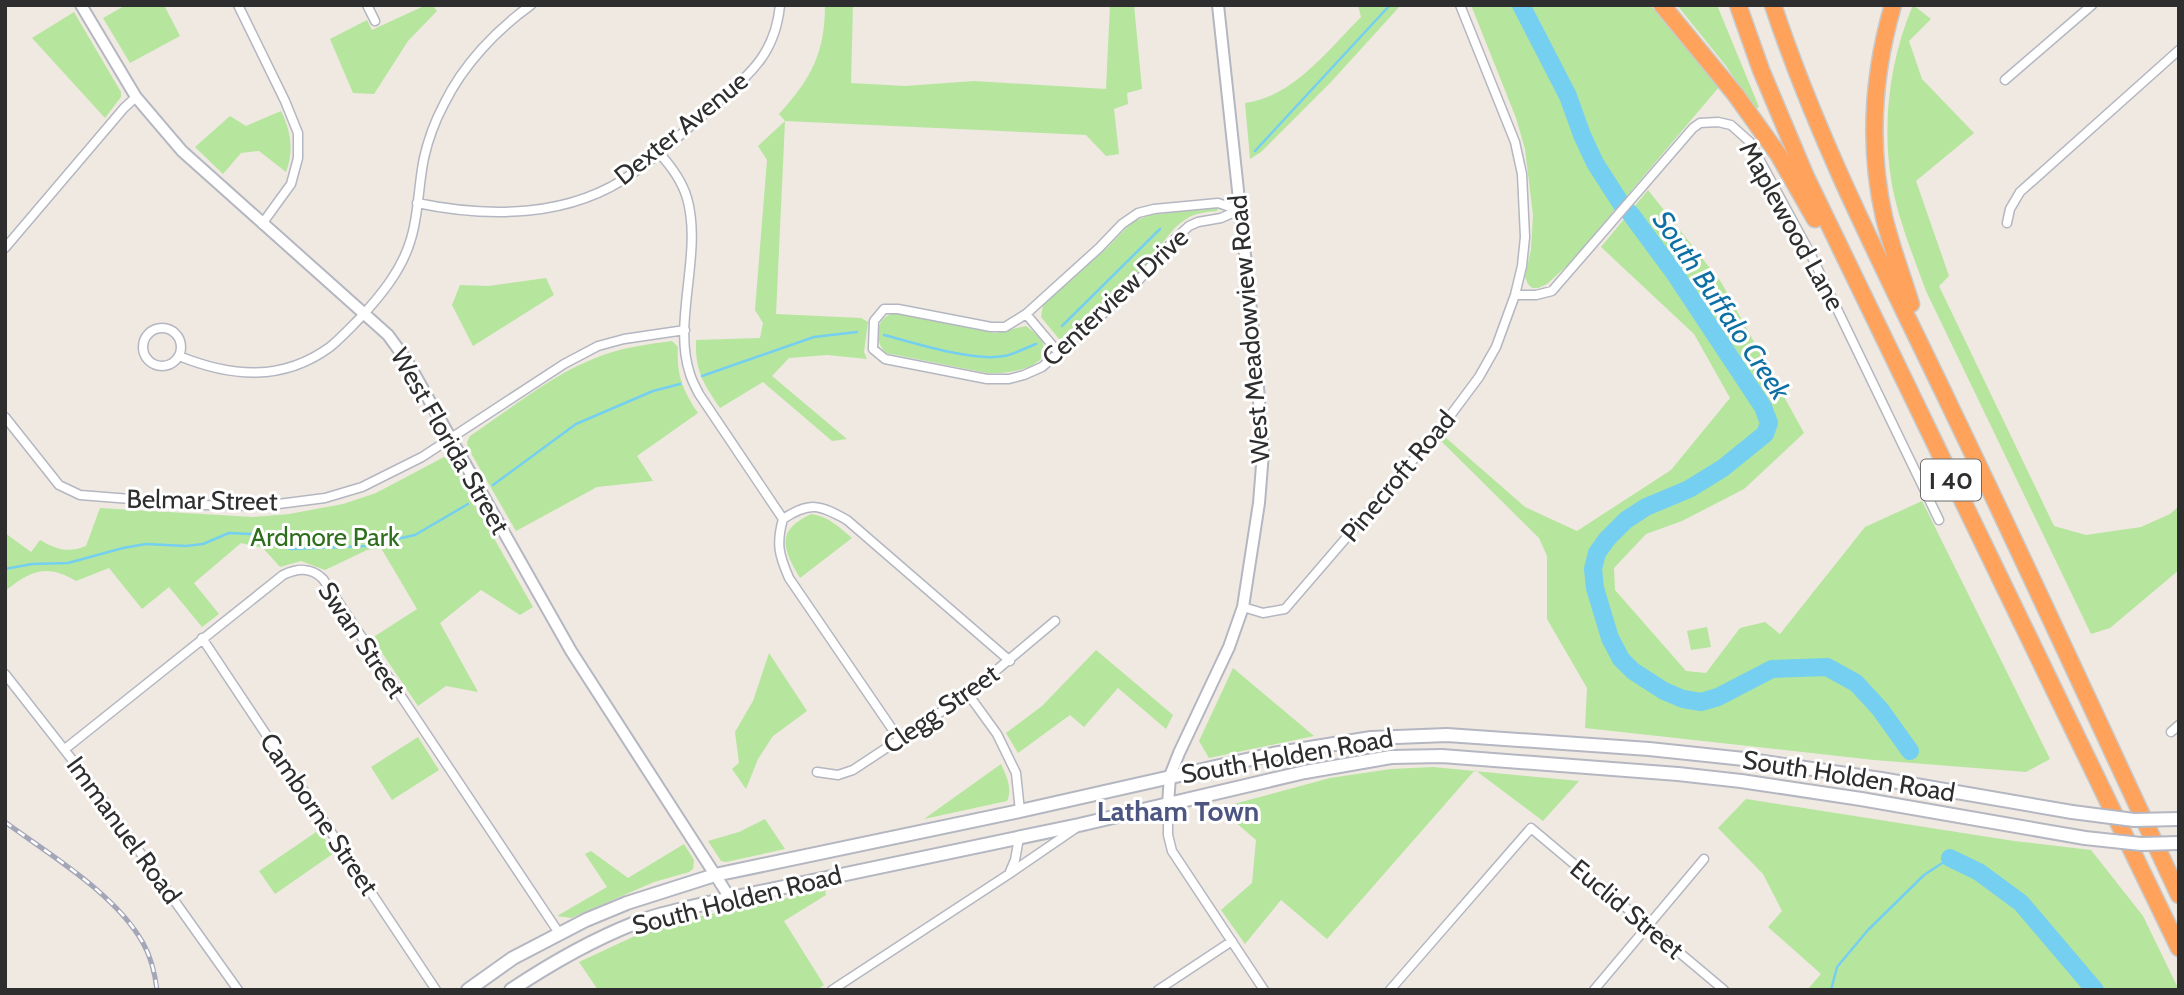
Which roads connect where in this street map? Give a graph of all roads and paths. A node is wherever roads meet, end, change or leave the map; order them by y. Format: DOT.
graph roads {
  1 [pos="81,5"];
  2 [pos="239,5"];
  3 [pos="368,5"];
  4 [pos="780,5"];
  5 [pos="1218,5"];
  6 [pos="1460,5"];
  7 [pos="1662,5"];
  8 [pos="1738,5"];
  9 [pos="1773,5"];
  10 [pos="1893,5"];
  11 [pos="2092,5"];
  12 [pos="526,7"];
  13 [pos="375,21"];
  14 [pos="2179,50"];
  15 [pos="2005,80"];
  16 [pos="136,97"];
  17 [pos="659,153"];
  18 [pos="417,203"];
  19 [pos="1239,210"];
  20 [pos="2007,223"];
  21 [pos="262,224"];
  22 [pos="5,248"];
  23 [pos="1515,295"];
  24 [pos="364,314"];
  25 [pos="1026,314"];
  26 [pos="685,330"];
  27 [pos="1058,352"];
  28 [pos="179,356"];
  29 [pos="1928,360"];
  30 [pos="1900,370"];
  31 [pos="5,417"];
  32 [pos="450,440"];
  33 [pos="783,519"];
  34 [pos="1939,520"];
  35 [pos="1243,607"];
  36 [pos="1055,621"];
  37 [pos="202,638"];
  38 [pos="1010,661"];
  39 [pos="5,674"];
  40 [pos="968,694"];
  41 [pos="2179,725"];
  42 [pos="2171,732"];
  43 [pos="899,739"];
  44 [pos="65,749"];
  45 [pos="817,772"];
  46 [pos="1170,776"];
  47 [pos="1168,805"];
  48 [pos="1020,811"];
  49 [pos="2179,819"];
  50 [pos="1079,825"];
  51 [pos="1019,838"];
  52 [pos="2179,844"];
  53 [pos="1703,859"];
  54 [pos="1009,874"];
  55 [pos="715,875"];
  56 [pos="2179,895"];
  57 [pos="730,898"];
  58 [pos="1647,927"];
  59 [pos="559,933"];
  60 [pos="1232,941"];
  61 [pos="2179,948"];
  62 [pos="238,990"];
  63 [pos="436,990"];
  64 [pos="468,990"];
  65 [pos="511,990"];
  66 [pos="832,990"];
  67 [pos="1158,990"];
  68 [pos="1264,990"];
  69 [pos="1390,990"];
  70 [pos="1594,990"];
  71 [pos="1724,990"];
  1 -- 16 [label="street, West Florida Street"];
  2 -- 21 [label="street"];
  3 -- 13 [label="street"];
  4 -- 17 [label="street, Dexter Avenue"];
  5 -- 19 [label="street, West Meadowview Road"];
  6 -- 23 [label="street"];
  7 -- 30 [label="highway"];
  8 -- 30 [label="highway, I 40"];
  9 -- 29 [label="highway, I 40"];
  10 -- 29 [label="highway"];
  11 -- 15 [label="street"];
  12 -- 18 [label="street"];
  14 -- 20 [label="street"];
  16 -- 21 [label="street, West Florida Street"];
  16 -- 22 [label="street"];
  17 -- 18 [label="street, Dexter Avenue"];
  17 -- 26 [label="street"];
  18 -- 24 [label="street"];
  19 -- 25 [label="street, Centerview Drive"];
  19 -- 27 [label="street, Centerview Drive"];
  19 -- 35 [label="street, West Meadowview Road"];
  21 -- 24 [label="street, West Florida Street"];
  23 -- 34 [label="street, Maplewood Lane"];
  23 -- 35 [label="street, Pinecroft Road"];
  24 -- 28 [label="street"];
  24 -- 32 [label="street, West Florida Street"];
  25 -- 27 [label="street"];
  25 -- 27 [label="street, Centerview Drive"];
  26 -- 32 [label="street, Belmar Street"];
  26 -- 33 [label="street"];
  28 -- 28 [label="street"];
  29 -- 56 [label="highway, I 40"];
  30 -- 61 [label="highway, I 40"];
  31 -- 32 [label="street, Belmar Street"];
  32 -- 55 [label="street, West Florida Street"];
  33 -- 38 [label="street"];
  33 -- 43 [label="street"];
  35 -- 46 [label="street, West Meadowview Road"];
  36 -- 38 [label="street, Clegg Street"];
  37 -- 44 [label="street, Swan Street"];
  37 -- 59 [label="street, Swan Street"];
  37 -- 63 [label="street, Camborne Street"];
  38 -- 40 [label="street, Clegg Street"];
  39 -- 44 [label="street, Immanuel Road"];
  40 -- 43 [label="street, Clegg Street"];
  40 -- 48 [label="street"];
  41 -- 42 [label="street"];
  43 -- 45 [label="street, Clegg Street"];
  44 -- 62 [label="street, Immanuel Road"];
  46 -- 47 [label="street, West Meadowview Road"];
  46 -- 48 [label="main road, South Holden Road"];
  46 -- 49 [label="main road, South Holden Road, bridge"];
  47 -- 50 [label="main road, South Holden Road"];
  47 -- 52 [label="main road, South Holden Road, bridge"];
  47 -- 60 [label="street"];
  48 -- 55 [label="main road, South Holden Road"];
  50 -- 51 [label="main road, South Holden Road"];
  50 -- 54 [label="street"];
  51 -- 54 [label="street"];
  51 -- 57 [label="main road, South Holden Road"];
  53 -- 58 [label="street"];
  54 -- 66 [label="street"];
  55 -- 57 [label="street, West Florida Street"];
  55 -- 59 [label="main road, South Holden Road"];
  57 -- 65 [label="main road, South Holden Road"];
  58 -- 69 [label="street, Euclid Street"];
  58 -- 70 [label="street"];
  58 -- 71 [label="street, Euclid Street"];
  59 -- 64 [label="main road, South Holden Road"];
  60 -- 67 [label="street"];
  60 -- 68 [label="street"];
}
